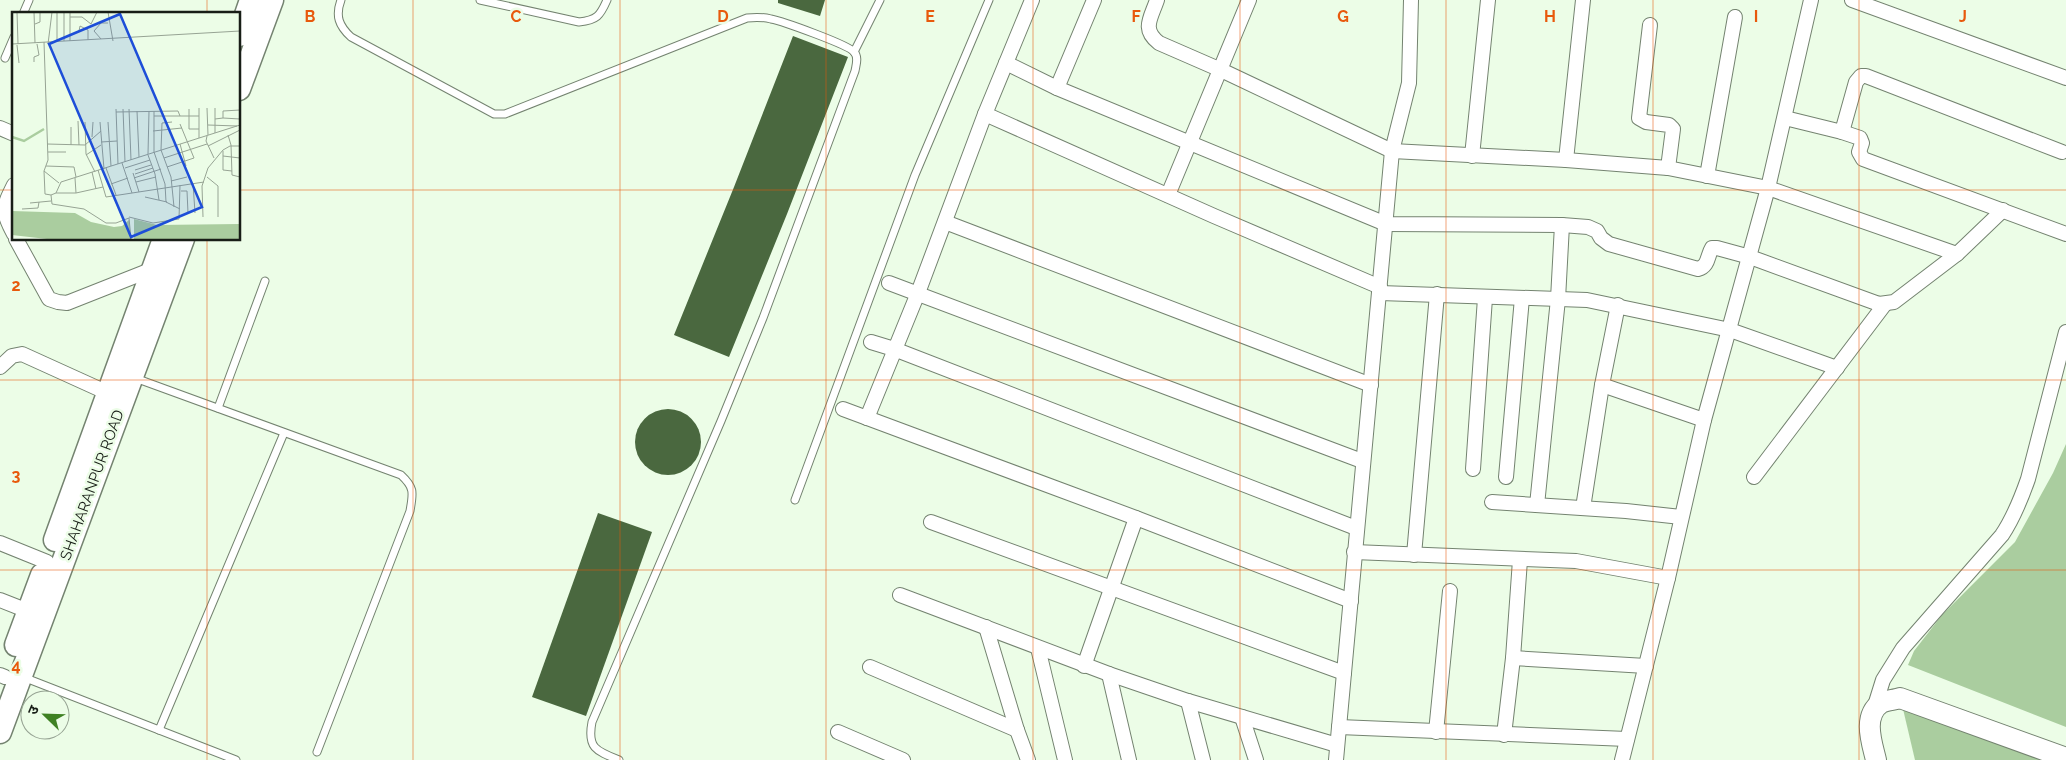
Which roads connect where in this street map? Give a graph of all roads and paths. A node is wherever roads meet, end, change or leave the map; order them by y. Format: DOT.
graph roads {
  1 [pos="28,0"];
  2 [pos="251,0"];
  3 [pos="272,0"];
  4 [pos="341,0"];
  5 [pos="480,0"];
  6 [pos="607,0"];
  7 [pos="880,0"];
  8 [pos="989,0"];
  9 [pos="1032,0"];
  10 [pos="1094,0"];
  11 [pos="1157,0"];
  12 [pos="1249,0"];
  13 [pos="1411,0"];
  14 [pos="1488,0"];
  15 [pos="1583,0"];
  16 [pos="1810,0"];
  17 [pos="1852,0"];
  18 [pos="24,12"];
  19 [pos="1735,17"];
  20 [pos="1650,26"];
  21 [pos="240,31"];
  22 [pos="12,42"];
  23 [pos="854,52"];
  24 [pos="5,58"];
  25 [pos="1006,63"];
  26 [pos="1221,70"];
  27 [pos="2066,78"];
  28 [pos="240,86"];
  29 [pos="1057,88"];
  30 [pos="985,114"];
  31 [pos="1785,118"];
  32 [pos="0,128"];
  33 [pos="1842,132"];
  34 [pos="12,133"];
  35 [pos="1190,144"];
  36 [pos="1392,151"];
  37 [pos="2062,152"];
  38 [pos="1472,156"];
  39 [pos="1566,160"];
  40 [pos="1668,168"];
  41 [pos="1708,176"];
  42 [pos="1768,188"];
  43 [pos="12,189"];
  44 [pos="1168,195"];
  45 [pos="2003,210"];
  46 [pos="945,222"];
  47 [pos="1386,224"];
  48 [pos="1562,225"];
  49 [pos="12,230"];
  50 [pos="2066,234"];
  51 [pos="17,240"];
  52 [pos="164,240"];
  53 [pos="183,240"];
  54 [pos="1957,254"];
  55 [pos="1750,257"];
  56 [pos="154,269"];
  57 [pos="264,281"];
  58 [pos="890,283"];
  59 [pos="1380,290"];
  60 [pos="918,293"];
  61 [pos="1437,294"];
  62 [pos="1484,298"];
  63 [pos="1522,298"];
  64 [pos="1558,299"];
  65 [pos="1885,304"];
  66 [pos="1618,305"];
  67 [pos="1730,330"];
  68 [pos="2066,332"];
  69 [pos="871,342"];
  70 [pos="894,349"];
  71 [pos="0,367"];
  72 [pos="1837,368"];
  73 [pos="124,374"];
  74 [pos="1371,385"];
  75 [pos="1602,385"];
  76 [pos="108,393"];
  77 [pos="218,408"];
  78 [pos="843,409"];
  79 [pos="867,418"];
  80 [pos="1704,420"];
  81 [pos="284,433"];
  82 [pos="1362,461"];
  83 [pos="1473,469"];
  84 [pos="1506,477"];
  85 [pos="1754,477"];
  86 [pos="795,500"];
  87 [pos="1492,502"];
  88 [pos="1537,505"];
  89 [pos="1583,508"];
  90 [pos="1681,517"];
  91 [pos="1136,518"];
  92 [pos="932,522"];
  93 [pos="1356,528"];
  94 [pos="0,543"];
  95 [pos="1354,552"];
  96 [pos="1414,555"];
  97 [pos="1520,560"];
  98 [pos="47,562"];
  99 [pos="1668,578"];
  100 [pos="1112,588"];
  101 [pos="1450,591"];
  102 [pos="900,595"];
  103 [pos="0,600"];
  104 [pos="1351,601"];
  105 [pos="28,611"];
  106 [pos="986,627"];
  107 [pos="1038,648"];
  108 [pos="1513,658"];
  109 [pos="1084,666"];
  110 [pos="1646,666"];
  111 [pos="870,667"];
  112 [pos="1344,673"];
  113 [pos="1109,674"];
  114 [pos="6,680"];
  115 [pos="1188,701"];
  116 [pos="1873,712"];
  117 [pos="1242,717"];
  118 [pos="1339,727"];
  119 [pos="160,730"];
  120 [pos="1017,730"];
  121 [pos="0,732"];
  122 [pos="838,732"];
  123 [pos="1436,732"];
  124 [pos="1504,735"];
  125 [pos="1627,739"];
  126 [pos="1337,745"];
  127 [pos="317,752"];
  128 [pos="2066,758"];
  129 [pos="236,760"];
  130 [pos="619,760"];
  131 [pos="903,760"];
  132 [pos="1028,760"];
  133 [pos="1065,760"];
  134 [pos="1128,760"];
  135 [pos="1203,760"];
  136 [pos="1256,760"];
  137 [pos="1336,760"];
  138 [pos="1622,760"];
  139 [pos="1876,760"];
  1 -- 18 [label="lane"];
  2 -- 21 [label="main road"];
  3 -- 28 [label="main road"];
  4 -- 23 [label="lane"];
  5 -- 6 [label="lane"];
  7 -- 23 [label="lane"];
  8 -- 86 [label="lane"];
  9 -- 25 [label="street"];
  10 -- 29 [label="street"];
  11 -- 26 [label="street"];
  12 -- 26 [label="street"];
  13 -- 36 [label="street"];
  14 -- 38 [label="street"];
  15 -- 39 [label="street"];
  16 -- 31 [label="street"];
  17 -- 27 [label="street"];
  19 -- 41 [label="street"];
  20 -- 40 [label="street"];
  22 -- 24 [label="lane"];
  23 -- 130 [label="lane"];
  25 -- 29 [label="street"];
  25 -- 30 [label="street"];
  26 -- 35 [label="street"];
  26 -- 36 [label="street"];
  29 -- 35 [label="street"];
  30 -- 44 [label="street"];
  30 -- 46 [label="street"];
  31 -- 33 [label="street"];
  31 -- 42 [label="street"];
  32 -- 34 [label="street"];
  33 -- 37 [label="street"];
  33 -- 45 [label="street"];
  35 -- 44 [label="street"];
  35 -- 47 [label="street"];
  36 -- 38 [label="street"];
  36 -- 47 [label="street"];
  38 -- 39 [label="street"];
  39 -- 40 [label="street"];
  40 -- 41 [label="street"];
  41 -- 42 [label="street"];
  42 -- 54 [label="street"];
  42 -- 55 [label="street"];
  43 -- 49 [label="street"];
  44 -- 59 [label="street"];
  45 -- 50 [label="street"];
  45 -- 54 [label="street"];
  46 -- 60 [label="street"];
  46 -- 74 [label="street"];
  47 -- 48 [label="street"];
  47 -- 59 [label="street"];
  48 -- 55 [label="street"];
  48 -- 64 [label="street"];
  51 -- 56 [label="street"];
  52 -- 56 [label="main road, SHAHARANPUR ROAD"];
  53 -- 73 [label="main road, SHAHARANPUR ROAD"];
  54 -- 65 [label="street"];
  55 -- 65 [label="street"];
  55 -- 67 [label="street"];
  56 -- 73 [label="main road, SHAHARANPUR ROAD"];
  57 -- 77 [label="lane"];
  58 -- 60 [label="street"];
  59 -- 61 [label="street"];
  59 -- 74 [label="street"];
  60 -- 70 [label="street"];
  60 -- 82 [label="street"];
  61 -- 62 [label="street"];
  61 -- 96 [label="street"];
  62 -- 63 [label="street"];
  62 -- 83 [label="street"];
  63 -- 64 [label="street"];
  63 -- 84 [label="street"];
  64 -- 66 [label="street"];
  64 -- 88 [label="street"];
  65 -- 72 [label="street"];
  66 -- 67 [label="street"];
  66 -- 75 [label="street"];
  67 -- 72 [label="street"];
  67 -- 80 [label="street"];
  68 -- 116 [label="street"];
  69 -- 70 [label="street"];
  70 -- 79 [label="street"];
  70 -- 93 [label="street"];
  71 -- 76 [label="street"];
  72 -- 85 [label="street"];
  73 -- 76 [label="main road, SHAHARANPUR ROAD"];
  73 -- 77 [label="lane"];
  73 -- 114 [label="main road, SHAHARANPUR ROAD"];
  74 -- 82 [label="street"];
  75 -- 80 [label="street"];
  75 -- 89 [label="street"];
  76 -- 98 [label="main road, SHAHARANPUR ROAD"];
  77 -- 81 [label="lane"];
  78 -- 79 [label="street"];
  79 -- 91 [label="street"];
  80 -- 90 [label="street"];
  81 -- 119 [label="lane"];
  81 -- 127 [label="lane"];
  82 -- 93 [label="street"];
  87 -- 88 [label="street"];
  88 -- 89 [label="street"];
  89 -- 90 [label="street"];
  90 -- 99 [label="street"];
  91 -- 100 [label="street"];
  91 -- 104 [label="street"];
  92 -- 100 [label="street"];
  93 -- 95 [label="street"];
  94 -- 98 [label="street"];
  95 -- 96 [label="street"];
  95 -- 104 [label="street"];
  96 -- 97 [label="street"];
  97 -- 99 [label="street"];
  97 -- 108 [label="street"];
  98 -- 105 [label="main road, SHAHARANPUR ROAD"];
  99 -- 110 [label="street"];
  100 -- 109 [label="street"];
  100 -- 112 [label="street"];
  101 -- 123 [label="street"];
  102 -- 106 [label="street"];
  103 -- 105 [label="street"];
  104 -- 112 [label="street"];
  105 -- 114 [label="main road, SHAHARANPUR ROAD"];
  106 -- 107 [label="street"];
  106 -- 120 [label="street"];
  107 -- 109 [label="street"];
  107 -- 133 [label="street"];
  108 -- 110 [label="street"];
  108 -- 124 [label="street"];
  109 -- 113 [label="street"];
  110 -- 125 [label="street"];
  111 -- 120 [label="street"];
  112 -- 118 [label="street"];
  113 -- 115 [label="street"];
  113 -- 134 [label="street"];
  114 -- 119 [label="lane"];
  114 -- 121 [label="main road, SHAHARANPUR ROAD"];
  115 -- 117 [label="street"];
  115 -- 135 [label="street"];
  116 -- 128 [label="street"];
  116 -- 139 [label="street"];
  117 -- 126 [label="street"];
  117 -- 136 [label="street"];
  118 -- 123 [label="street"];
  118 -- 126 [label="street"];
  119 -- 129 [label="lane"];
  120 -- 132 [label="street"];
  122 -- 131 [label="street"];
  123 -- 124 [label="street"];
  124 -- 125 [label="street"];
  125 -- 138 [label="street"];
  126 -- 137 [label="street"];
}
